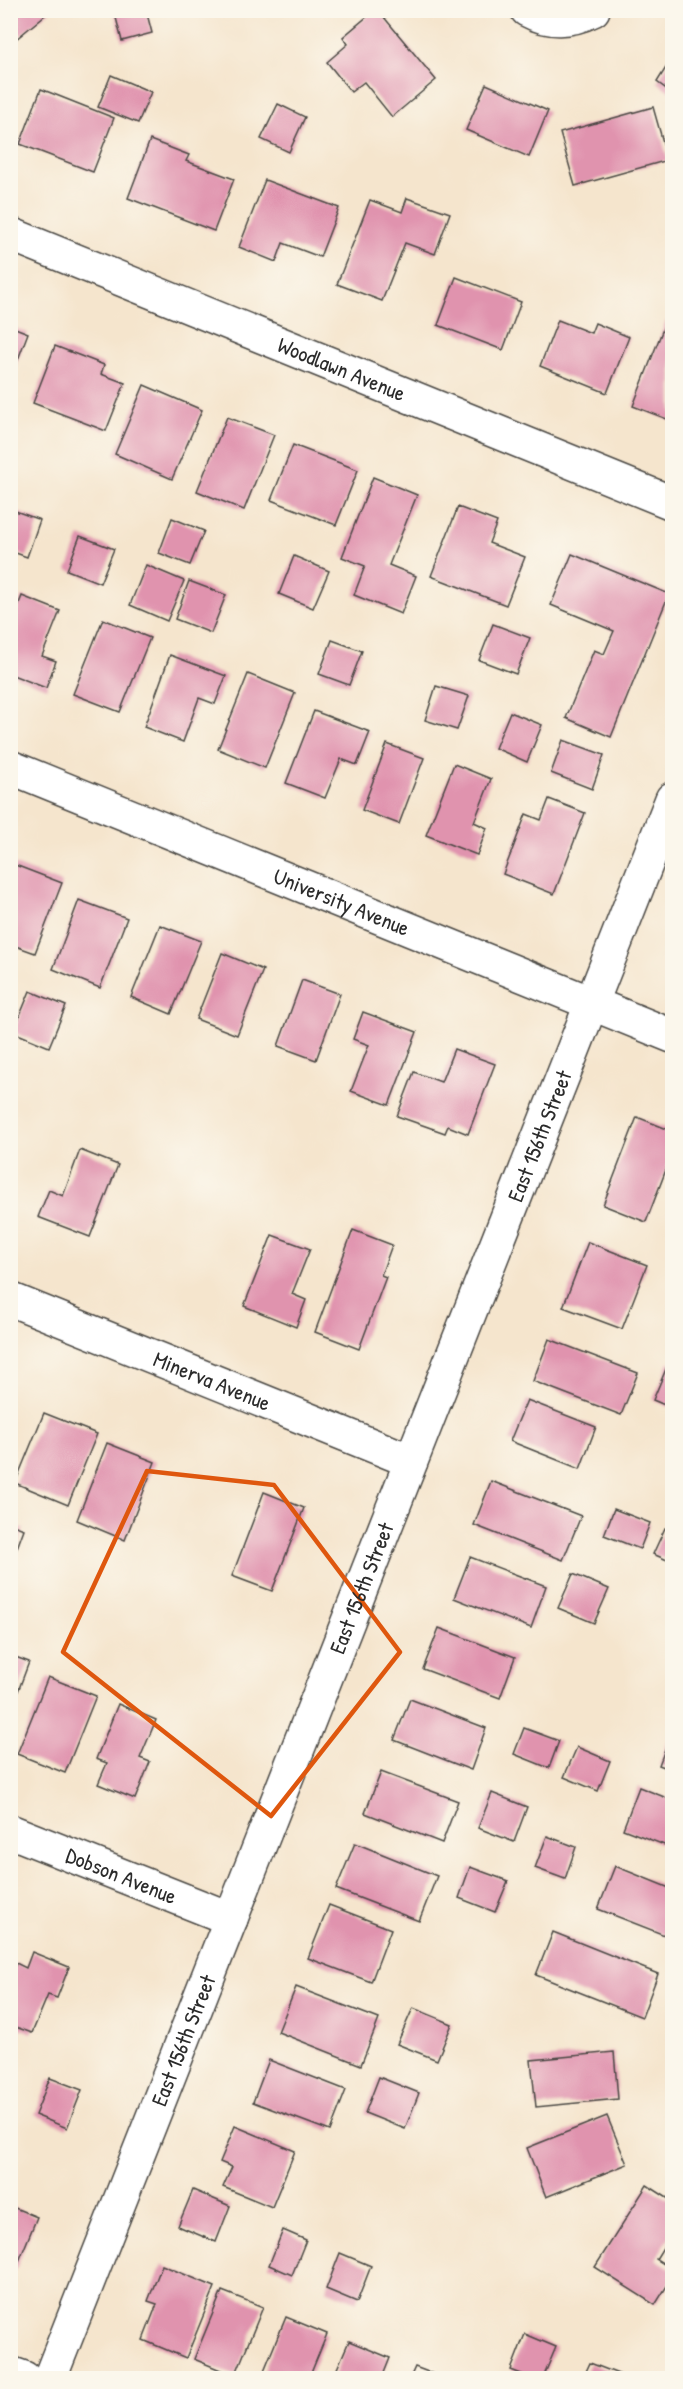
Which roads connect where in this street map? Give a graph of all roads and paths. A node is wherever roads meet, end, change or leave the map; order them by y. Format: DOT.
graph roads {
  1 [pos="527,10"];
  2 [pos="593,10"];
  3 [pos="10,234"];
  4 [pos="672,504"];
  5 [pos="10,767"];
  6 [pos="672,799"];
  7 [pos="592,1004"];
  8 [pos="672,1036"];
  9 [pos="10,1299"];
  10 [pos="411,1461"];
  11 [pos="10,1831"];
  12 [pos="231,1919"];
  13 [pos="10,2373"];
  14 [pos="24,2379"];
  15 [pos="50,2379"];
  1 -- 2 [label="street"];
  3 -- 4 [label="street, Woodlawn Avenue"];
  5 -- 7 [label="street, University Avenue"];
  6 -- 7 [label="street, East 156th Street"];
  7 -- 8 [label="street, University Avenue"];
  7 -- 10 [label="street, East 156th Street"];
  9 -- 10 [label="street, Minerva Avenue"];
  10 -- 12 [label="street, East 156th Street"];
  11 -- 12 [label="street, Dobson Avenue"];
  12 -- 15 [label="street, East 156th Street"];
  13 -- 14 [label="street"];
}
